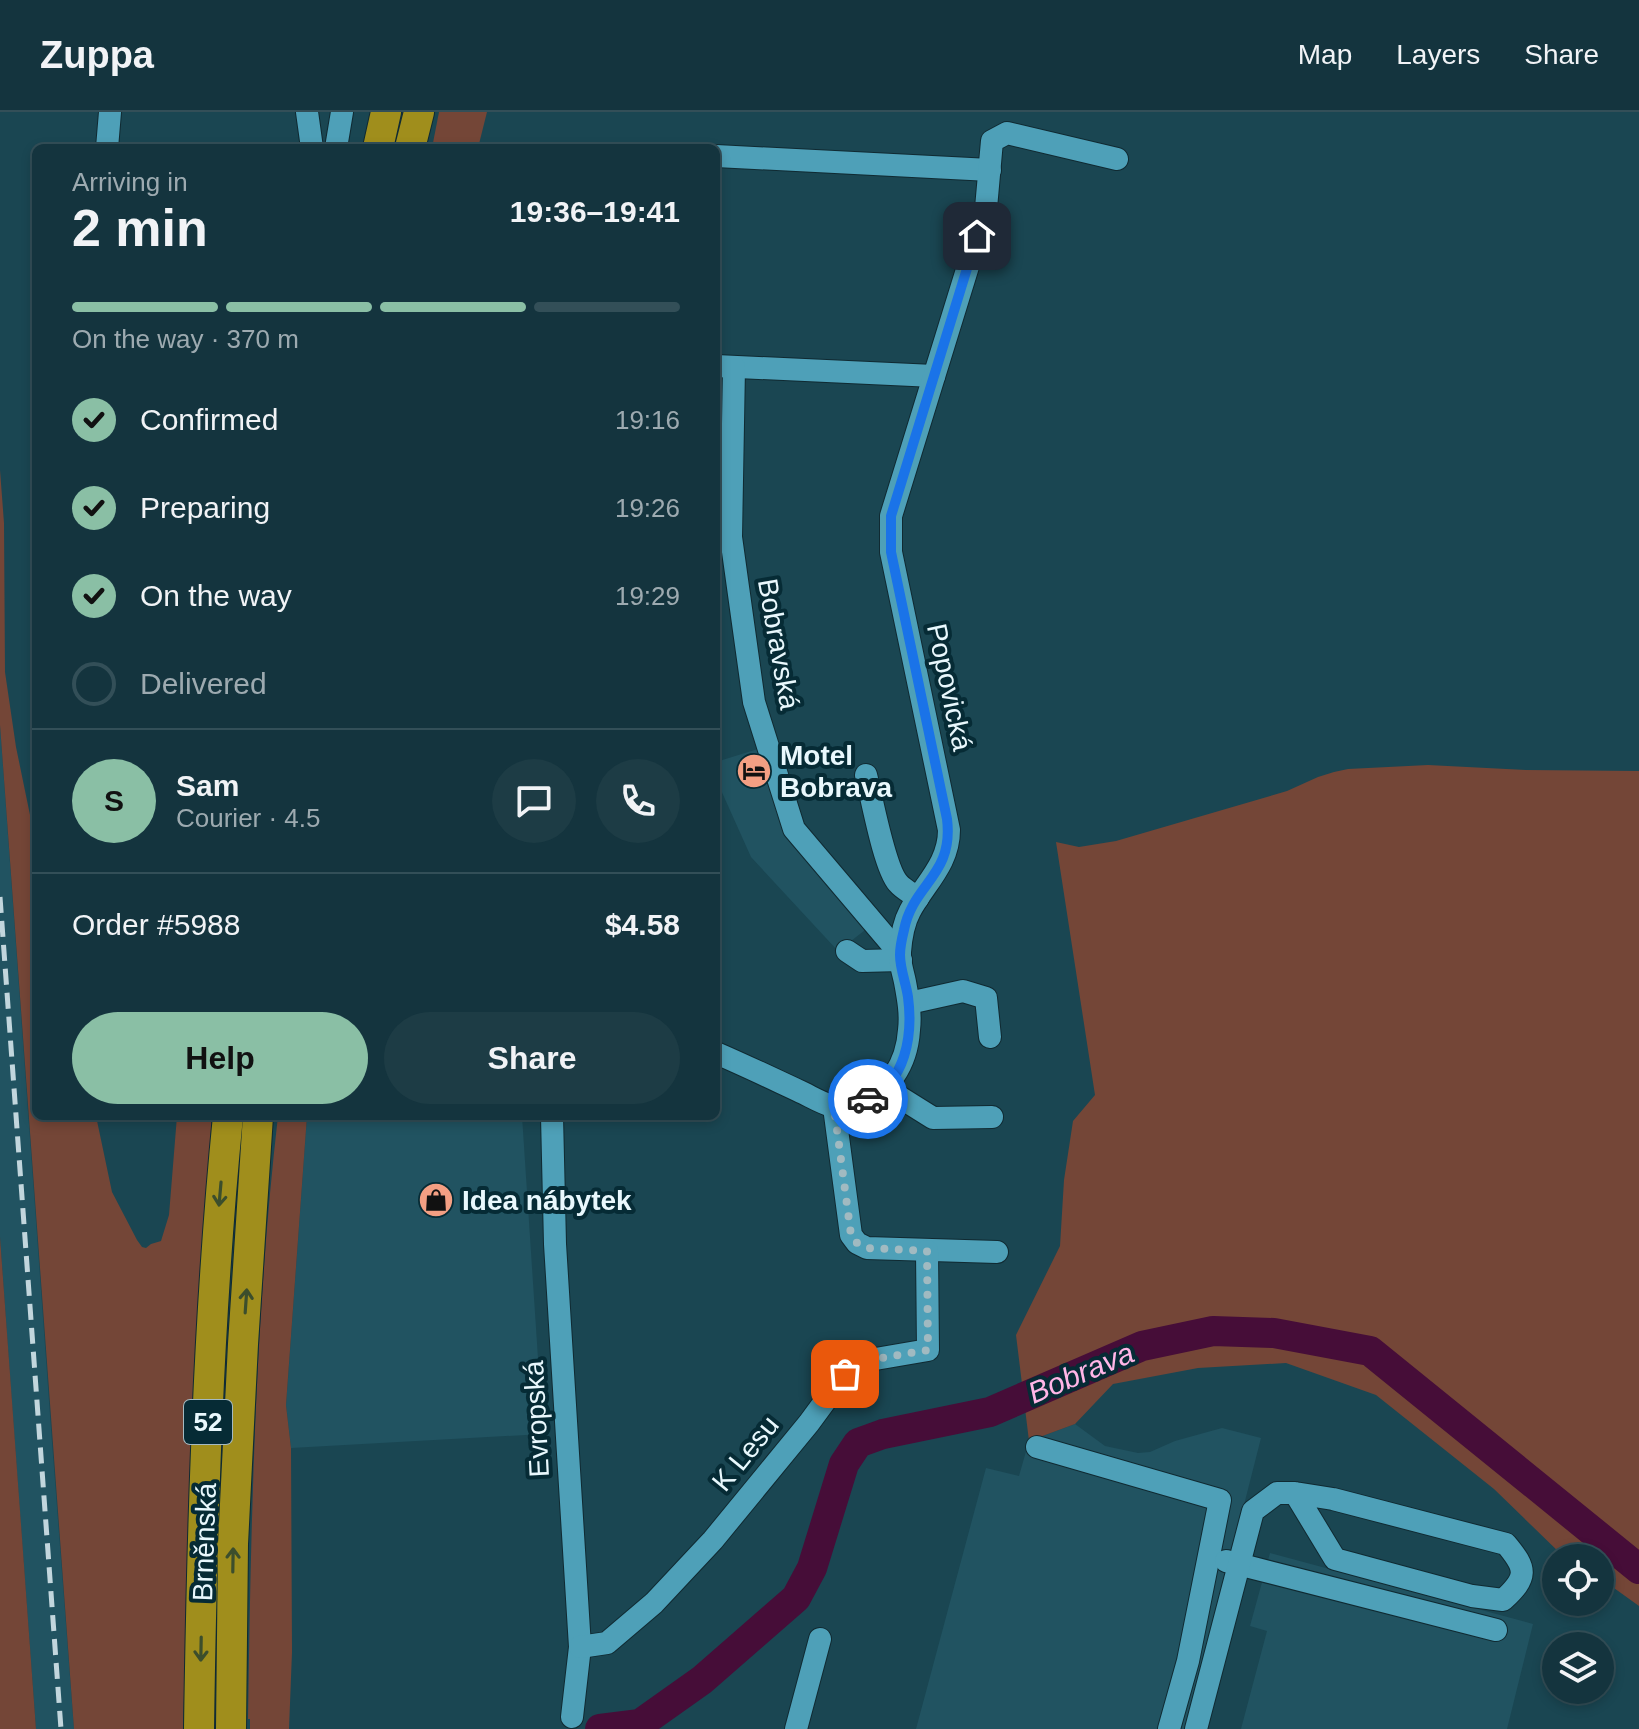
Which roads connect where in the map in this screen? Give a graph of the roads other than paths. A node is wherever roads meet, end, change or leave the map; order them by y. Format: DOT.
graph roads {
  1 [pos="110,112"];
  2 [pos="307,112"];
  3 [pos="342,112"];
  4 [pos="386,112"];
  5 [pos="419,112"];
  6 [pos="107,144"];
  7 [pos="311,144"];
  8 [pos="337,144"];
  9 [pos="379,144"];
  10 [pos="411,144"];
  11 [pos="720,156"];
  12 [pos="1117,159"];
  13 [pos="990,170"];
  14 [pos="725,367"];
  15 [pos="934,376"];
  16 [pos="866,775"];
  17 [pos="918,898"];
  18 [pos="847,951"];
  19 [pos="900,957"];
  20 [pos="909,1003"];
  21 [pos="990,1037"];
  22 [pos="720,1055"];
  23 [pos="885,1088"];
  24 [pos="834,1107"];
  25 [pos="992,1117"];
  26 [pos="228,1120"];
  27 [pos="258,1120"];
  28 [pos="552,1120"];
  29 [pos="927,1251"];
  30 [pos="997,1252"];
  31 [pos="1037,1447"];
  32 [pos="1295,1493"];
  33 [pos="1209,1557"];
  34 [pos="1239,1564"];
  35 [pos="1496,1630"];
  36 [pos="820,1639"];
  37 [pos="580,1647"];
  38 [pos="572,1717"];
  39 [pos="231,1726"];
  40 [pos="199,1728"];
  41 [pos="796,1729"];
  42 [pos="1169,1729"];
  43 [pos="1196,1729"];
  1 -- 6 [label="street"];
  2 -- 7 [label="street"];
  3 -- 8 [label="street"];
  4 -- 9 [label="highway"];
  5 -- 10 [label="highway"];
  11 -- 13 [label="street"];
  12 -- 13 [label="street, Popovická"];
  13 -- 15 [label="street, Popovická"];
  14 -- 15 [label="street"];
  14 -- 19 [label="street, Bobravská"];
  15 -- 17 [label="street, Popovická"];
  16 -- 17 [label="street"];
  17 -- 19 [label="street, Popovická"];
  18 -- 19 [label="street"];
  19 -- 20 [label="street, Popovická"];
  20 -- 21 [label="street"];
  20 -- 23 [label="street, Popovická"];
  22 -- 24 [label="street"];
  23 -- 24 [label="street"];
  23 -- 25 [label="street"];
  24 -- 29 [label="street"];
  26 -- 40 [label="highway, Brněnská / 52, one-way"];
  39 -- 27 [label="highway, Brněnská / 52, one-way"];
  28 -- 37 [label="street, Evropská"];
  29 -- 30 [label="street"];
  29 -- 37 [label="street, K Lesu"];
  31 -- 33 [label="street"];
  32 -- 32 [label="street"];
  32 -- 34 [label="street"];
  33 -- 34 [label="street"];
  33 -- 42 [label="street"];
  34 -- 35 [label="street"];
  34 -- 43 [label="street"];
  36 -- 41 [label="street"];
  37 -- 38 [label="street, Evropská"];
}
